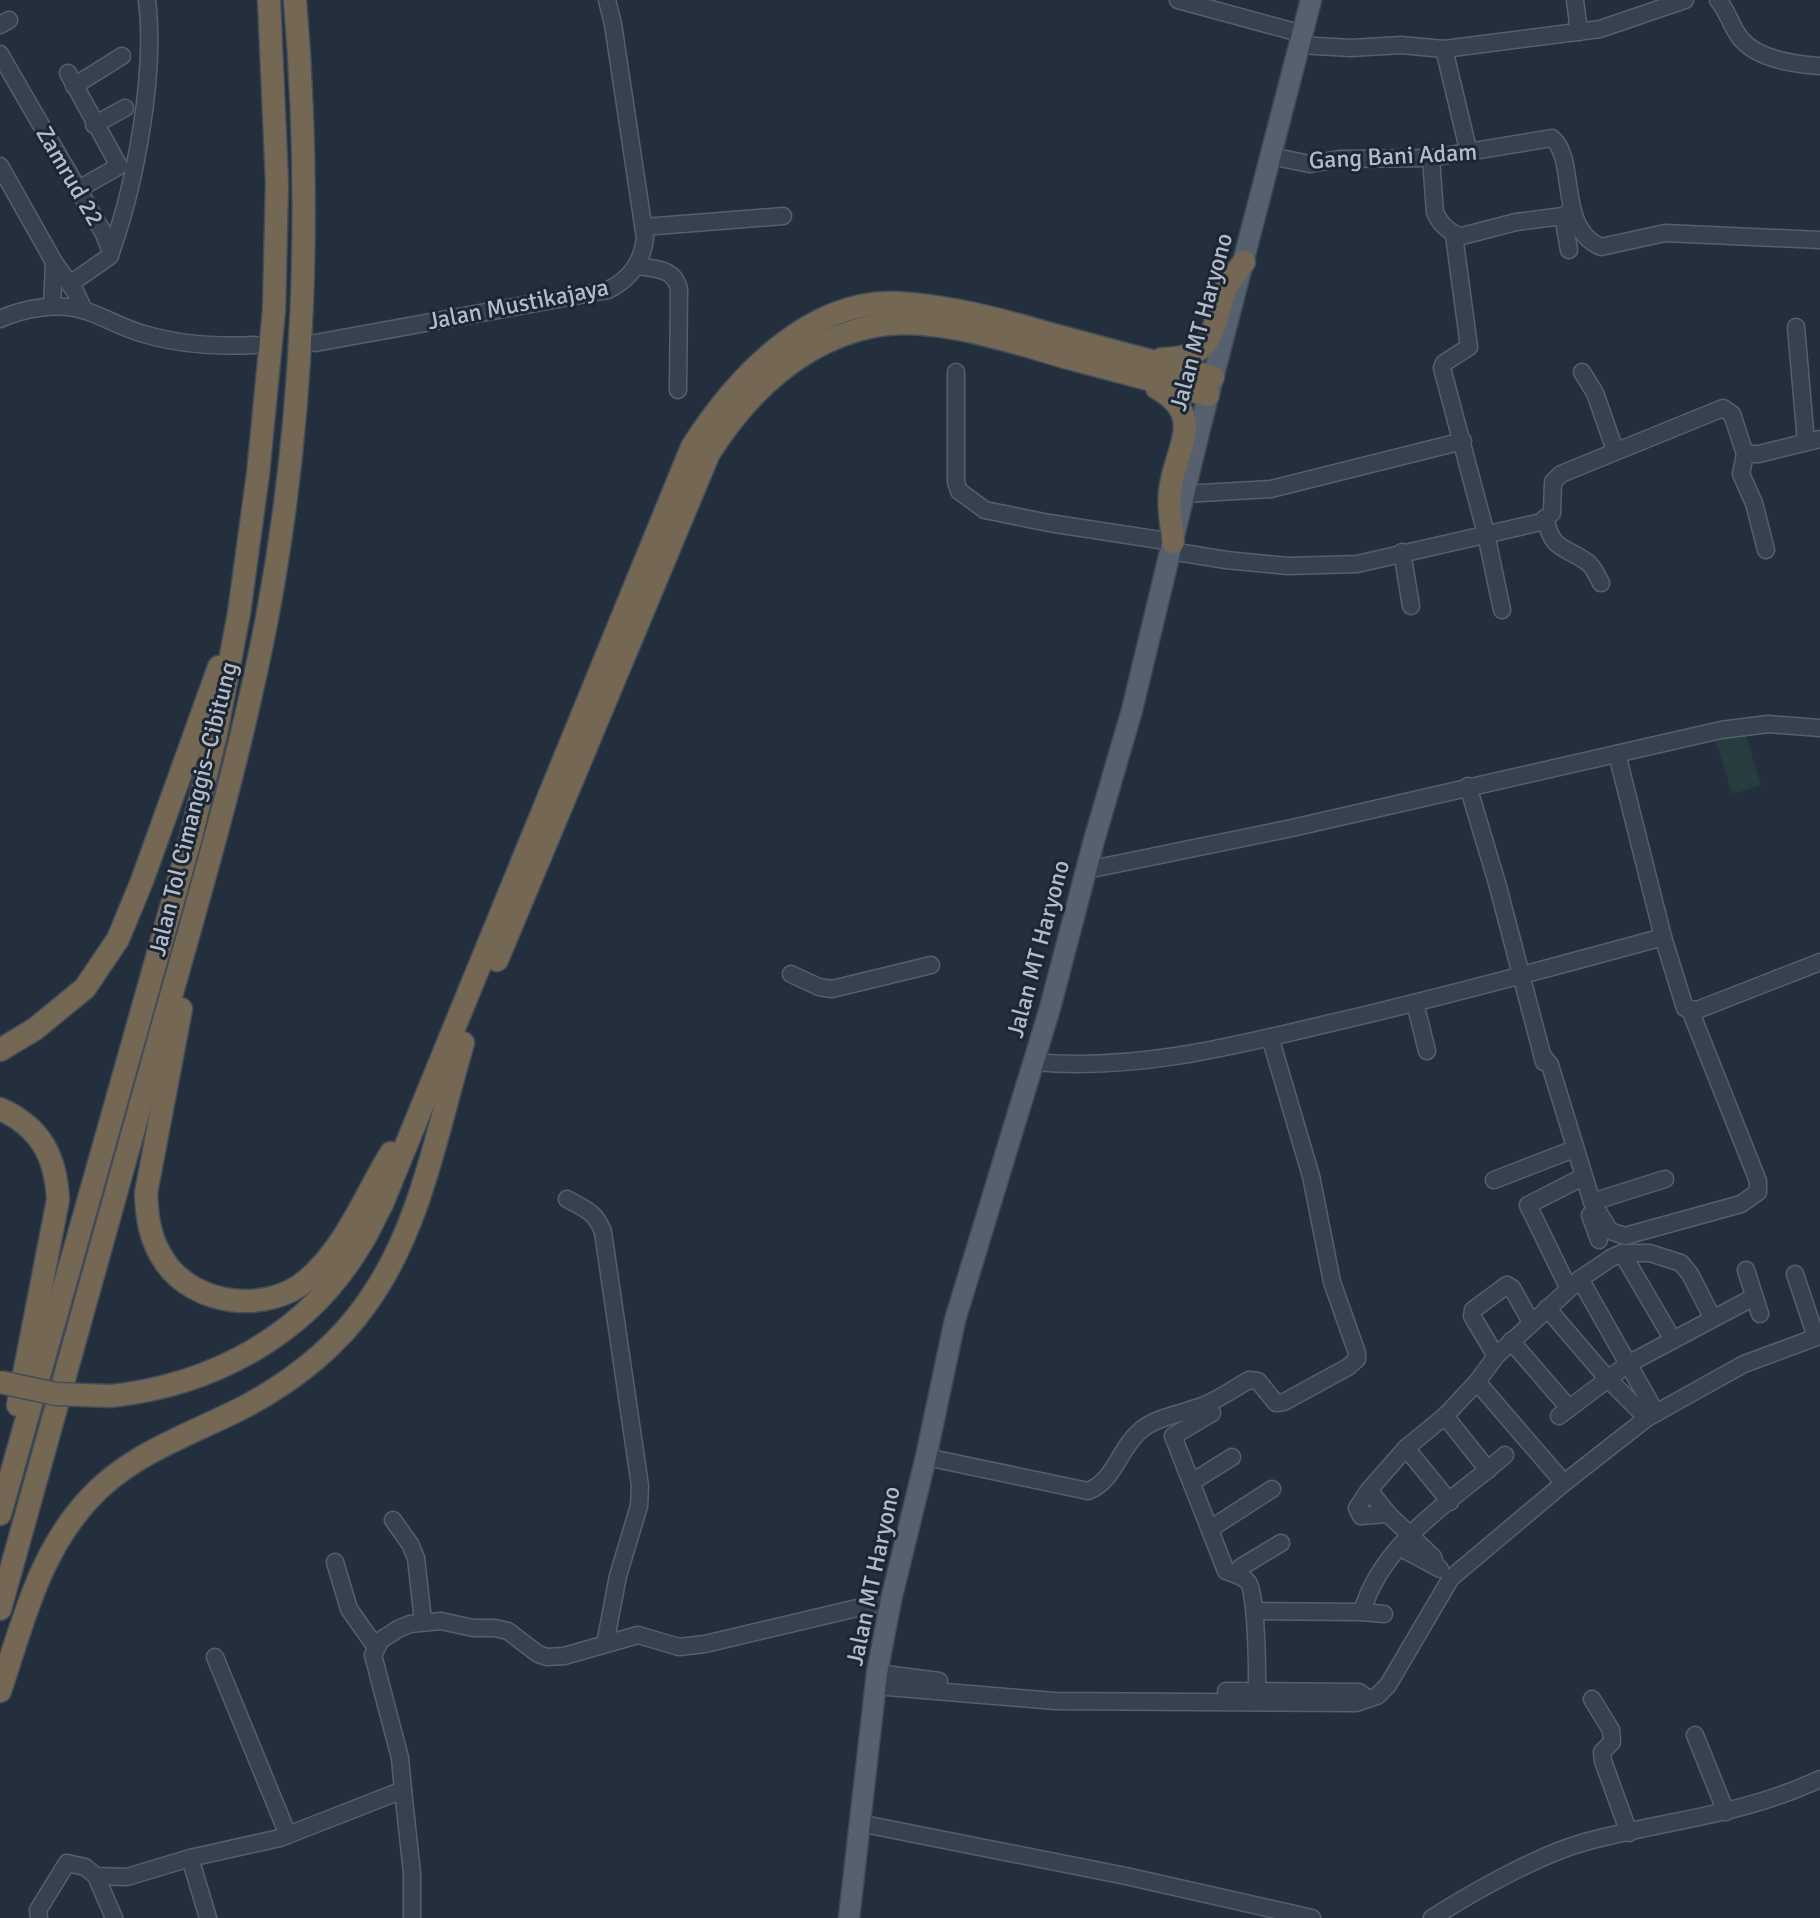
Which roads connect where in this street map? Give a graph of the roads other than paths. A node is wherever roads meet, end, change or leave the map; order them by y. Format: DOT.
graph roads {
  1 [pos="147,0"];
  2 [pos="269,0"];
  3 [pos="295,0"];
  4 [pos="607,0"];
  5 [pos="1178,0"];
  6 [pos="1311,0"];
  7 [pos="1575,0"];
  8 [pos="1685,0"];
  9 [pos="1718,0"];
  10 [pos="1579,32"];
  11 [pos="1301,40"];
  12 [pos="1444,49"];
  13 [pos="0,54"];
  14 [pos="122,56"];
  15 [pos="1820,66"];
  16 [pos="125,108"];
  17 [pos="94,125"];
  18 [pos="1469,153"];
  19 [pos="1271,156"];
  20 [pos="1431,158"];
  21 [pos="0,166"];
  22 [pos="77,190"];
  23 [pos="1567,213"];
  24 [pos="783,216"];
  25 [pos="644,227"];
  26 [pos="1454,235"];
  27 [pos="1820,240"];
  28 [pos="1569,250"];
  29 [pos="111,252"];
  30 [pos="54,262"];
  31 [pos="1244,262"];
  32 [pos="637,266"];
  33 [pos="70,284"];
  34 [pos="52,306"];
  35 [pos="84,310"];
  36 [pos="896,313"];
  37 [pos="0,319"];
  38 [pos="1796,327"];
  39 [pos="315,343"];
  40 [pos="255,345"];
  41 [pos="1140,368"];
  42 [pos="956,372"];
  43 [pos="1582,372"];
  44 [pos="1210,386"];
  45 [pos="678,390"];
  46 [pos="1813,440"];
  47 [pos="1463,441"];
  48 [pos="1615,450"];
  49 [pos="1745,454"];
  50 [pos="1184,494"];
  51 [pos="1545,518"];
  52 [pos="1486,534"];
  53 [pos="1172,546"];
  54 [pos="1766,550"];
  55 [pos="1402,552"];
  56 [pos="1601,583"];
  57 [pos="1411,606"];
  58 [pos="1502,610"];
  59 [pos="239,613"];
  60 [pos="1820,728"];
  61 [pos="1617,754"];
  62 [pos="1468,786"];
  63 [pos="215,839"];
  64 [pos="1087,870"];
  65 [pos="1663,937"];
  66 [pos="1820,962"];
  67 [pos="931,965"];
  68 [pos="791,974"];
  69 [pos="1523,976"];
  70 [pos="1415,1003"];
  71 [pos="1690,1010"];
  72 [pos="1270,1037"];
  73 [pos="463,1043"];
  74 [pos="0,1050"];
  75 [pos="1427,1051"];
  76 [pos="1542,1055"];
  77 [pos="1034,1062"];
  78 [pos="428,1091"];
  79 [pos="0,1109"];
  80 [pos="1569,1151"];
  81 [pos="1665,1179"];
  82 [pos="1494,1180"];
  83 [pos="1577,1180"];
  84 [pos="567,1199"];
  85 [pos="1592,1202"];
  86 [pos="1599,1240"];
  87 [pos="1622,1253"];
  88 [pos="1746,1270"];
  89 [pos="1795,1274"];
  90 [pos="1573,1281"];
  91 [pos="1754,1297"];
  92 [pos="1547,1308"];
  93 [pos="1760,1314"];
  94 [pos="1712,1317"];
  95 [pos="1531,1322"];
  96 [pos="1818,1337"];
  97 [pos="1673,1340"];
  98 [pos="1511,1341"];
  99 [pos="1496,1356"];
  100 [pos="1628,1364"];
  101 [pos="1607,1378"];
  102 [pos="0,1382"];
  103 [pos="1477,1382"];
  104 [pos="0,1396"];
  105 [pos="110,1402"];
  106 [pos="1212,1413"];
  107 [pos="1652,1415"];
  108 [pos="1445,1416"];
  109 [pos="1406,1448"];
  110 [pos="1505,1455"];
  111 [pos="926,1457"];
  112 [pos="1232,1457"];
  113 [pos="1488,1470"];
  114 [pos="1192,1482"];
  115 [pos="1564,1483"];
  116 [pos="1272,1489"];
  117 [pos="1450,1502"];
  118 [pos="0,1512"];
  119 [pos="393,1520"];
  120 [pos="1210,1529"];
  121 [pos="1404,1540"];
  122 [pos="1281,1543"];
  123 [pos="335,1562"];
  124 [pos="1235,1574"];
  125 [pos="1451,1578"];
  126 [pos="891,1600"];
  127 [pos="0,1609"];
  128 [pos="1256,1611"];
  129 [pos="1362,1612"];
  130 [pos="1384,1614"];
  131 [pos="423,1621"];
  132 [pos="605,1644"];
  133 [pos="375,1646"];
  134 [pos="215,1657"];
  135 [pos="876,1680"];
  136 [pos="0,1691"];
  137 [pos="1257,1696"];
  138 [pos="1592,1699"];
  139 [pos="1695,1735"];
  140 [pos="1820,1779"];
  141 [pos="403,1790"];
  142 [pos="1726,1812"];
  143 [pos="859,1823"];
  144 [pos="1629,1833"];
  145 [pos="288,1835"];
  146 [pos="190,1858"];
  147 [pos="96,1876"];
  148 [pos="39,1918"];
  149 [pos="114,1918"];
  150 [pos="208,1918"];
  151 [pos="412,1918"];
  152 [pos="849,1918"];
  153 [pos="1312,1918"];
  154 [pos="1432,1918"];
  1 -- 29 [label="street"];
  2 -- 59 [label="highway, Jalan Tol Cimanggis–Cibitung"];
  3 -- 63 [label="highway, Jalan Tol Cimanggis–Cibitung"];
  4 -- 25 [label="street, Jalan Mustikajaya"];
  5 -- 11 [label="street"];
  6 -- 11 [label="main road, Jalan MT Haryono"];
  7 -- 10 [label="street"];
  8 -- 10 [label="street"];
  9 -- 15 [label="street"];
  10 -- 12 [label="street"];
  11 -- 12 [label="street"];
  11 -- 19 [label="main road, Jalan MT Haryono"];
  12 -- 18 [label="street"];
  13 -- 22 [label="street, Zamrud 22"];
  14 -- 17 [label="street"];
  16 -- 17 [label="street"];
  17 -- 22 [label="street"];
  18 -- 20 [label="street, Gang Bani Adam"];
  18 -- 23 [label="street, Gang Bani Adam"];
  19 -- 20 [label="street, Gang Bani Adam"];
  19 -- 31 [label="main road, Jalan MT Haryono"];
  20 -- 26 [label="street"];
  21 -- 30 [label="street"];
  22 -- 29 [label="street, Zamrud 22"];
  23 -- 26 [label="street"];
  23 -- 27 [label="street, Gang Bani Adam"];
  23 -- 28 [label="street"];
  24 -- 25 [label="street"];
  25 -- 32 [label="street, Jalan Mustikajaya"];
  26 -- 47 [label="street"];
  29 -- 33 [label="street, Zamrud 22"];
  30 -- 33 [label="street"];
  30 -- 34 [label="street"];
  31 -- 41 [label="highway"];
  31 -- 44 [label="main road, Jalan MT Haryono"];
  32 -- 39 [label="street, Jalan Mustikajaya"];
  32 -- 45 [label="street"];
  33 -- 35 [label="street"];
  34 -- 35 [label="street"];
  34 -- 37 [label="street"];
  35 -- 40 [label="street"];
  36 -- 41 [label="highway"];
  36 -- 73 [label="highway"];
  36 -- 78 [label="highway"];
  38 -- 46 [label="street"];
  41 -- 44 [label="highway"];
  41 -- 53 [label="highway"];
  42 -- 53 [label="street"];
  43 -- 48 [label="street"];
  44 -- 50 [label="main road, Jalan MT Haryono"];
  46 -- 49 [label="street"];
  47 -- 50 [label="street"];
  47 -- 52 [label="street"];
  48 -- 49 [label="street"];
  48 -- 51 [label="street"];
  49 -- 54 [label="street"];
  50 -- 53 [label="main road, Jalan MT Haryono"];
  51 -- 52 [label="street"];
  51 -- 56 [label="street"];
  52 -- 55 [label="street"];
  52 -- 58 [label="street"];
  53 -- 55 [label="street"];
  53 -- 64 [label="main road, Jalan MT Haryono"];
  55 -- 57 [label="street"];
  59 -- 74 [label="highway"];
  59 -- 118 [label="highway, Jalan Tol Cimanggis–Cibitung"];
  60 -- 61 [label="street"];
  61 -- 62 [label="street"];
  61 -- 65 [label="street"];
  62 -- 64 [label="street"];
  62 -- 69 [label="street"];
  63 -- 78 [label="highway"];
  63 -- 127 [label="highway, Jalan Tol Cimanggis–Cibitung"];
  64 -- 77 [label="main road, Jalan MT Haryono"];
  65 -- 69 [label="street"];
  65 -- 71 [label="street"];
  66 -- 71 [label="street"];
  67 -- 68 [label="street"];
  69 -- 70 [label="street"];
  69 -- 76 [label="street"];
  70 -- 72 [label="street"];
  70 -- 75 [label="street"];
  71 -- 85 [label="street"];
  72 -- 77 [label="street"];
  72 -- 111 [label="street"];
  73 -- 105 [label="highway"];
  73 -- 136 [label="highway"];
  76 -- 80 [label="street"];
  76 -- 85 [label="street"];
  77 -- 111 [label="main road, Jalan MT Haryono"];
  78 -- 105 [label="highway"];
  79 -- 118 [label="highway"];
  80 -- 82 [label="street"];
  80 -- 83 [label="street"];
  81 -- 85 [label="street"];
  83 -- 86 [label="street"];
  83 -- 90 [label="street"];
  84 -- 132 [label="street"];
  87 -- 90 [label="street"];
  87 -- 94 [label="street"];
  87 -- 97 [label="street"];
  88 -- 91 [label="street"];
  89 -- 96 [label="street"];
  90 -- 92 [label="street"];
  90 -- 100 [label="street"];
  91 -- 93 [label="street"];
  91 -- 94 [label="street"];
  92 -- 95 [label="street"];
  92 -- 101 [label="street"];
  94 -- 97 [label="street"];
  95 -- 98 [label="street"];
  95 -- 99 [label="street"];
  96 -- 107 [label="street"];
  97 -- 100 [label="street"];
  98 -- 99 [label="street"];
  98 -- 101 [label="street"];
  99 -- 103 [label="street"];
  100 -- 101 [label="street"];
  100 -- 107 [label="street"];
  101 -- 107 [label="street"];
  102 -- 105 [label="highway, bridge"];
  103 -- 108 [label="street"];
  103 -- 115 [label="street"];
  104 -- 105 [label="highway"];
  106 -- 114 [label="street"];
  107 -- 115 [label="street"];
  108 -- 109 [label="street"];
  108 -- 113 [label="street"];
  109 -- 117 [label="street"];
  109 -- 121 [label="street"];
  110 -- 113 [label="street"];
  111 -- 126 [label="main road, Jalan MT Haryono"];
  112 -- 114 [label="street"];
  113 -- 117 [label="street"];
  114 -- 120 [label="street"];
  115 -- 125 [label="street"];
  116 -- 120 [label="street"];
  117 -- 121 [label="street"];
  119 -- 131 [label="street"];
  120 -- 124 [label="street"];
  121 -- 125 [label="street"];
  121 -- 129 [label="street"];
  122 -- 124 [label="street"];
  123 -- 133 [label="street"];
  124 -- 128 [label="street"];
  125 -- 137 [label="street"];
  126 -- 132 [label="street"];
  126 -- 135 [label="main road, Jalan MT Haryono"];
  128 -- 129 [label="street"];
  128 -- 137 [label="street"];
  129 -- 130 [label="street"];
  131 -- 132 [label="street"];
  131 -- 133 [label="street"];
  133 -- 141 [label="street"];
  134 -- 145 [label="street"];
  135 -- 137 [label="street"];
  135 -- 143 [label="main road, Jalan MT Haryono"];
  138 -- 144 [label="street"];
  139 -- 142 [label="street"];
  140 -- 142 [label="street"];
  141 -- 145 [label="street"];
  141 -- 151 [label="street"];
  142 -- 144 [label="street"];
  143 -- 152 [label="main road, Jalan MT Haryono"];
  143 -- 153 [label="street"];
  144 -- 154 [label="street"];
  145 -- 146 [label="street"];
  146 -- 147 [label="street"];
  146 -- 150 [label="street"];
  147 -- 148 [label="street"];
  147 -- 149 [label="street"];
}
